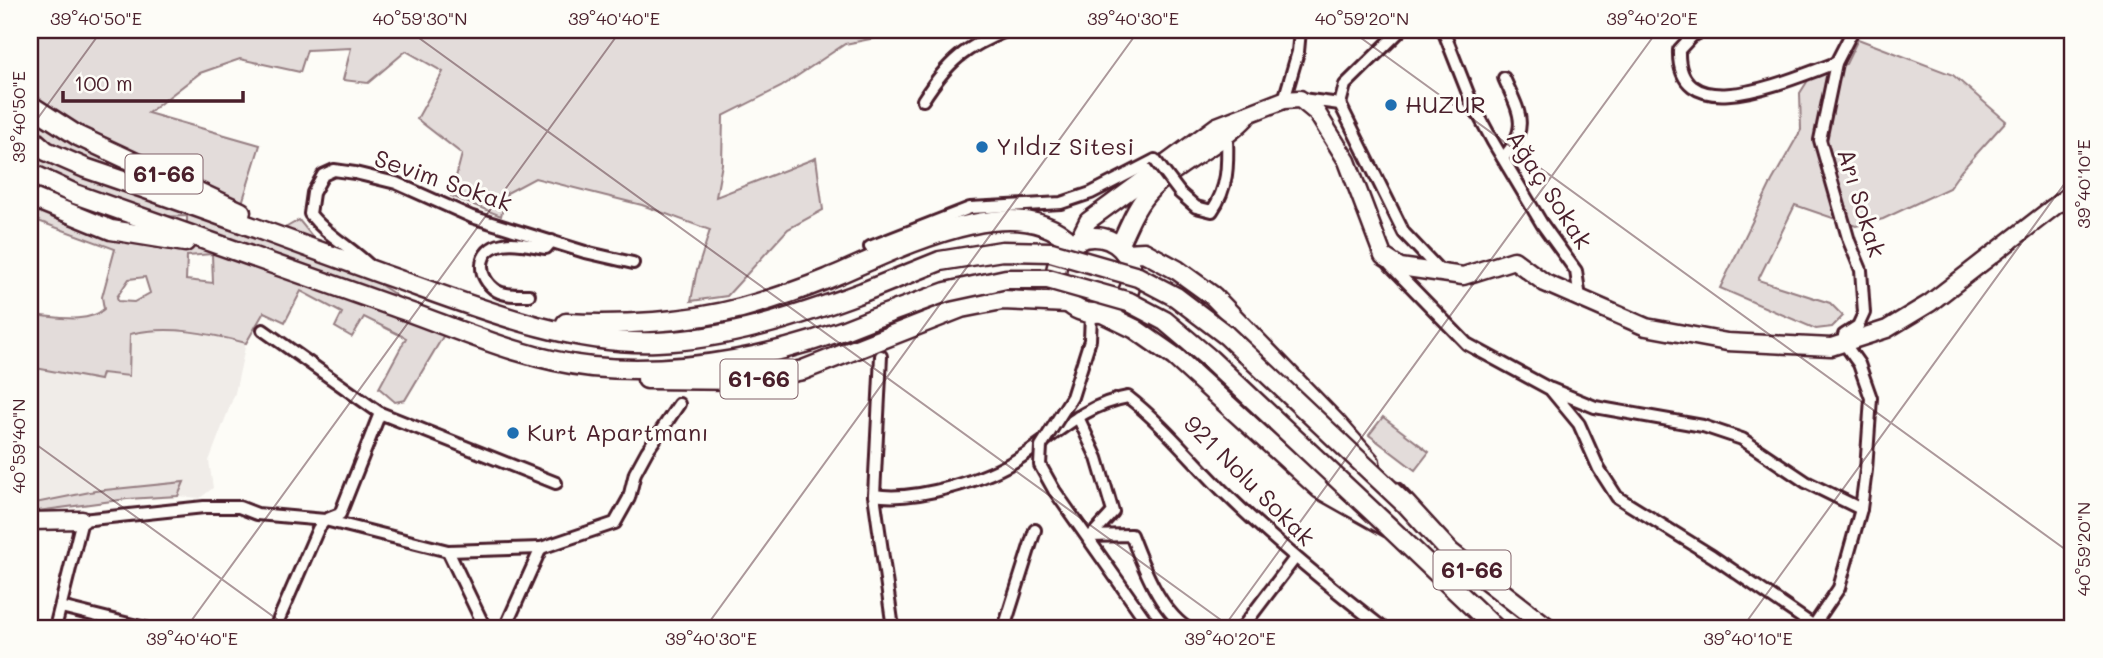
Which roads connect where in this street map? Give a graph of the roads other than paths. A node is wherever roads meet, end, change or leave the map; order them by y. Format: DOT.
graph roads {
  1 [pos="1008,30"];
  2 [pos="1300,30"];
  3 [pos="1401,30"];
  4 [pos="1443,30"];
  5 [pos="1705,30"];
  6 [pos="1853,30"];
  7 [pos="1836,63"];
  8 [pos="1504,78"];
  9 [pos="1292,99"];
  10 [pos="923,100"];
  11 [pos="1340,104"];
  12 [pos="30,105"];
  13 [pos="1248,117"];
  14 [pos="30,137"];
  15 [pos="1227,137"];
  16 [pos="1503,158"];
  17 [pos="30,173"];
  18 [pos="2073,192"];
  19 [pos="30,197"];
  20 [pos="552,241"];
  21 [pos="1075,241"];
  22 [pos="299,244"];
  23 [pos="870,247"];
  24 [pos="1122,249"];
  25 [pos="1383,256"];
  26 [pos="633,263"];
  27 [pos="287,269"];
  28 [pos="376,271"];
  29 [pos="1443,274"];
  30 [pos="529,295"];
  31 [pos="1580,298"];
  32 [pos="1068,303"];
  33 [pos="1096,313"];
  34 [pos="523,321"];
  35 [pos="446,326"];
  36 [pos="263,330"];
  37 [pos="1844,343"];
  38 [pos="881,356"];
  39 [pos="1550,389"];
  40 [pos="679,404"];
  41 [pos="380,413"];
  42 [pos="1078,417"];
  43 [pos="556,483"];
  44 [pos="874,495"];
  45 [pos="1404,503"];
  46 [pos="1861,509"];
  47 [pos="82,520"];
  48 [pos="325,520"];
  49 [pos="30,521"];
  50 [pos="1391,529"];
  51 [pos="1035,530"];
  52 [pos="1089,536"];
  53 [pos="541,548"];
  54 [pos="448,551"];
  55 [pos="1295,558"];
  56 [pos="61,607"];
  57 [pos="1813,627"];
  58 [pos="55,628"];
  59 [pos="145,628"];
  60 [pos="275,628"];
  61 [pos="485,628"];
  62 [pos="505,628"];
  63 [pos="893,628"];
  64 [pos="1004,628"];
  65 [pos="1151,628"];
  66 [pos="1187,628"];
  67 [pos="1242,628"];
  68 [pos="1383,628"];
  69 [pos="1495,628"];
  70 [pos="1548,628"];
  1 -- 10 [label="street"];
  2 -- 9 [label="street"];
  3 -- 11 [label="street"];
  4 -- 16 [label="street, Ağaç Sokak"];
  5 -- 7 [label="street"];
  6 -- 7 [label="street, Arı Sokak"];
  7 -- 37 [label="street, Arı Sokak"];
  8 -- 16 [label="street"];
  9 -- 11 [label="street"];
  9 -- 13 [label="street"];
  9 -- 25 [label="street"];
  11 -- 29 [label="street"];
  12 -- 22 [label="main road, 61-66"];
  13 -- 15 [label="street"];
  13 -- 21 [label="street"];
  14 -- 22 [label="main road, 61-66"];
  15 -- 23 [label="street, bridge"];
  15 -- 24 [label="street"];
  16 -- 31 [label="street, Ağaç Sokak"];
  17 -- 27 [label="main road, 61-66"];
  18 -- 37 [label="street"];
  19 -- 27 [label="main road, 61-66"];
  20 -- 26 [label="street, Sevim Sokak"];
  20 -- 28 [label="street, Sevim Sokak"];
  20 -- 30 [label="street, Sevim Sokak"];
  21 -- 24 [label="main road, 61-66"];
  21 -- 32 [label="main road"];
  21 -- 34 [label="main road, 61-66"];
  22 -- 28 [label="main road, 61-66"];
  24 -- 33 [label="main road"];
  24 -- 45 [label="main road, 61-66"];
  25 -- 29 [label="street"];
  25 -- 39 [label="street"];
  27 -- 35 [label="main road, 61-66"];
  28 -- 34 [label="main road, 61-66"];
  29 -- 31 [label="street"];
  31 -- 37 [label="street"];
  32 -- 33 [label="main road, 61-66"];
  32 -- 35 [label="main road, 61-66"];
  33 -- 50 [label="main road, 61-66"];
  33 -- 52 [label="street, bridge"];
  34 -- 45 [label="main road, 61-66, bridge"];
  35 -- 50 [label="main road, 61-66, bridge"];
  36 -- 41 [label="street"];
  37 -- 46 [label="street"];
  38 -- 44 [label="street"];
  39 -- 46 [label="street"];
  39 -- 57 [label="street"];
  40 -- 53 [label="street"];
  41 -- 43 [label="street"];
  41 -- 48 [label="street"];
  42 -- 44 [label="street"];
  42 -- 52 [label="street"];
  42 -- 55 [label="street, 921 Nolu Sokak"];
  44 -- 63 [label="street"];
  45 -- 70 [label="main road, 61-66"];
  46 -- 57 [label="street"];
  47 -- 48 [label="street"];
  47 -- 49 [label="street"];
  47 -- 56 [label="street"];
  48 -- 54 [label="street"];
  48 -- 60 [label="street"];
  50 -- 69 [label="main road, 61-66"];
  51 -- 64 [label="street"];
  52 -- 65 [label="street"];
  52 -- 66 [label="street"];
  53 -- 54 [label="street"];
  53 -- 62 [label="street"];
  54 -- 61 [label="street"];
  55 -- 67 [label="street"];
  55 -- 68 [label="street, 921 Nolu Sokak"];
  56 -- 58 [label="street"];
  56 -- 59 [label="street"];
}
